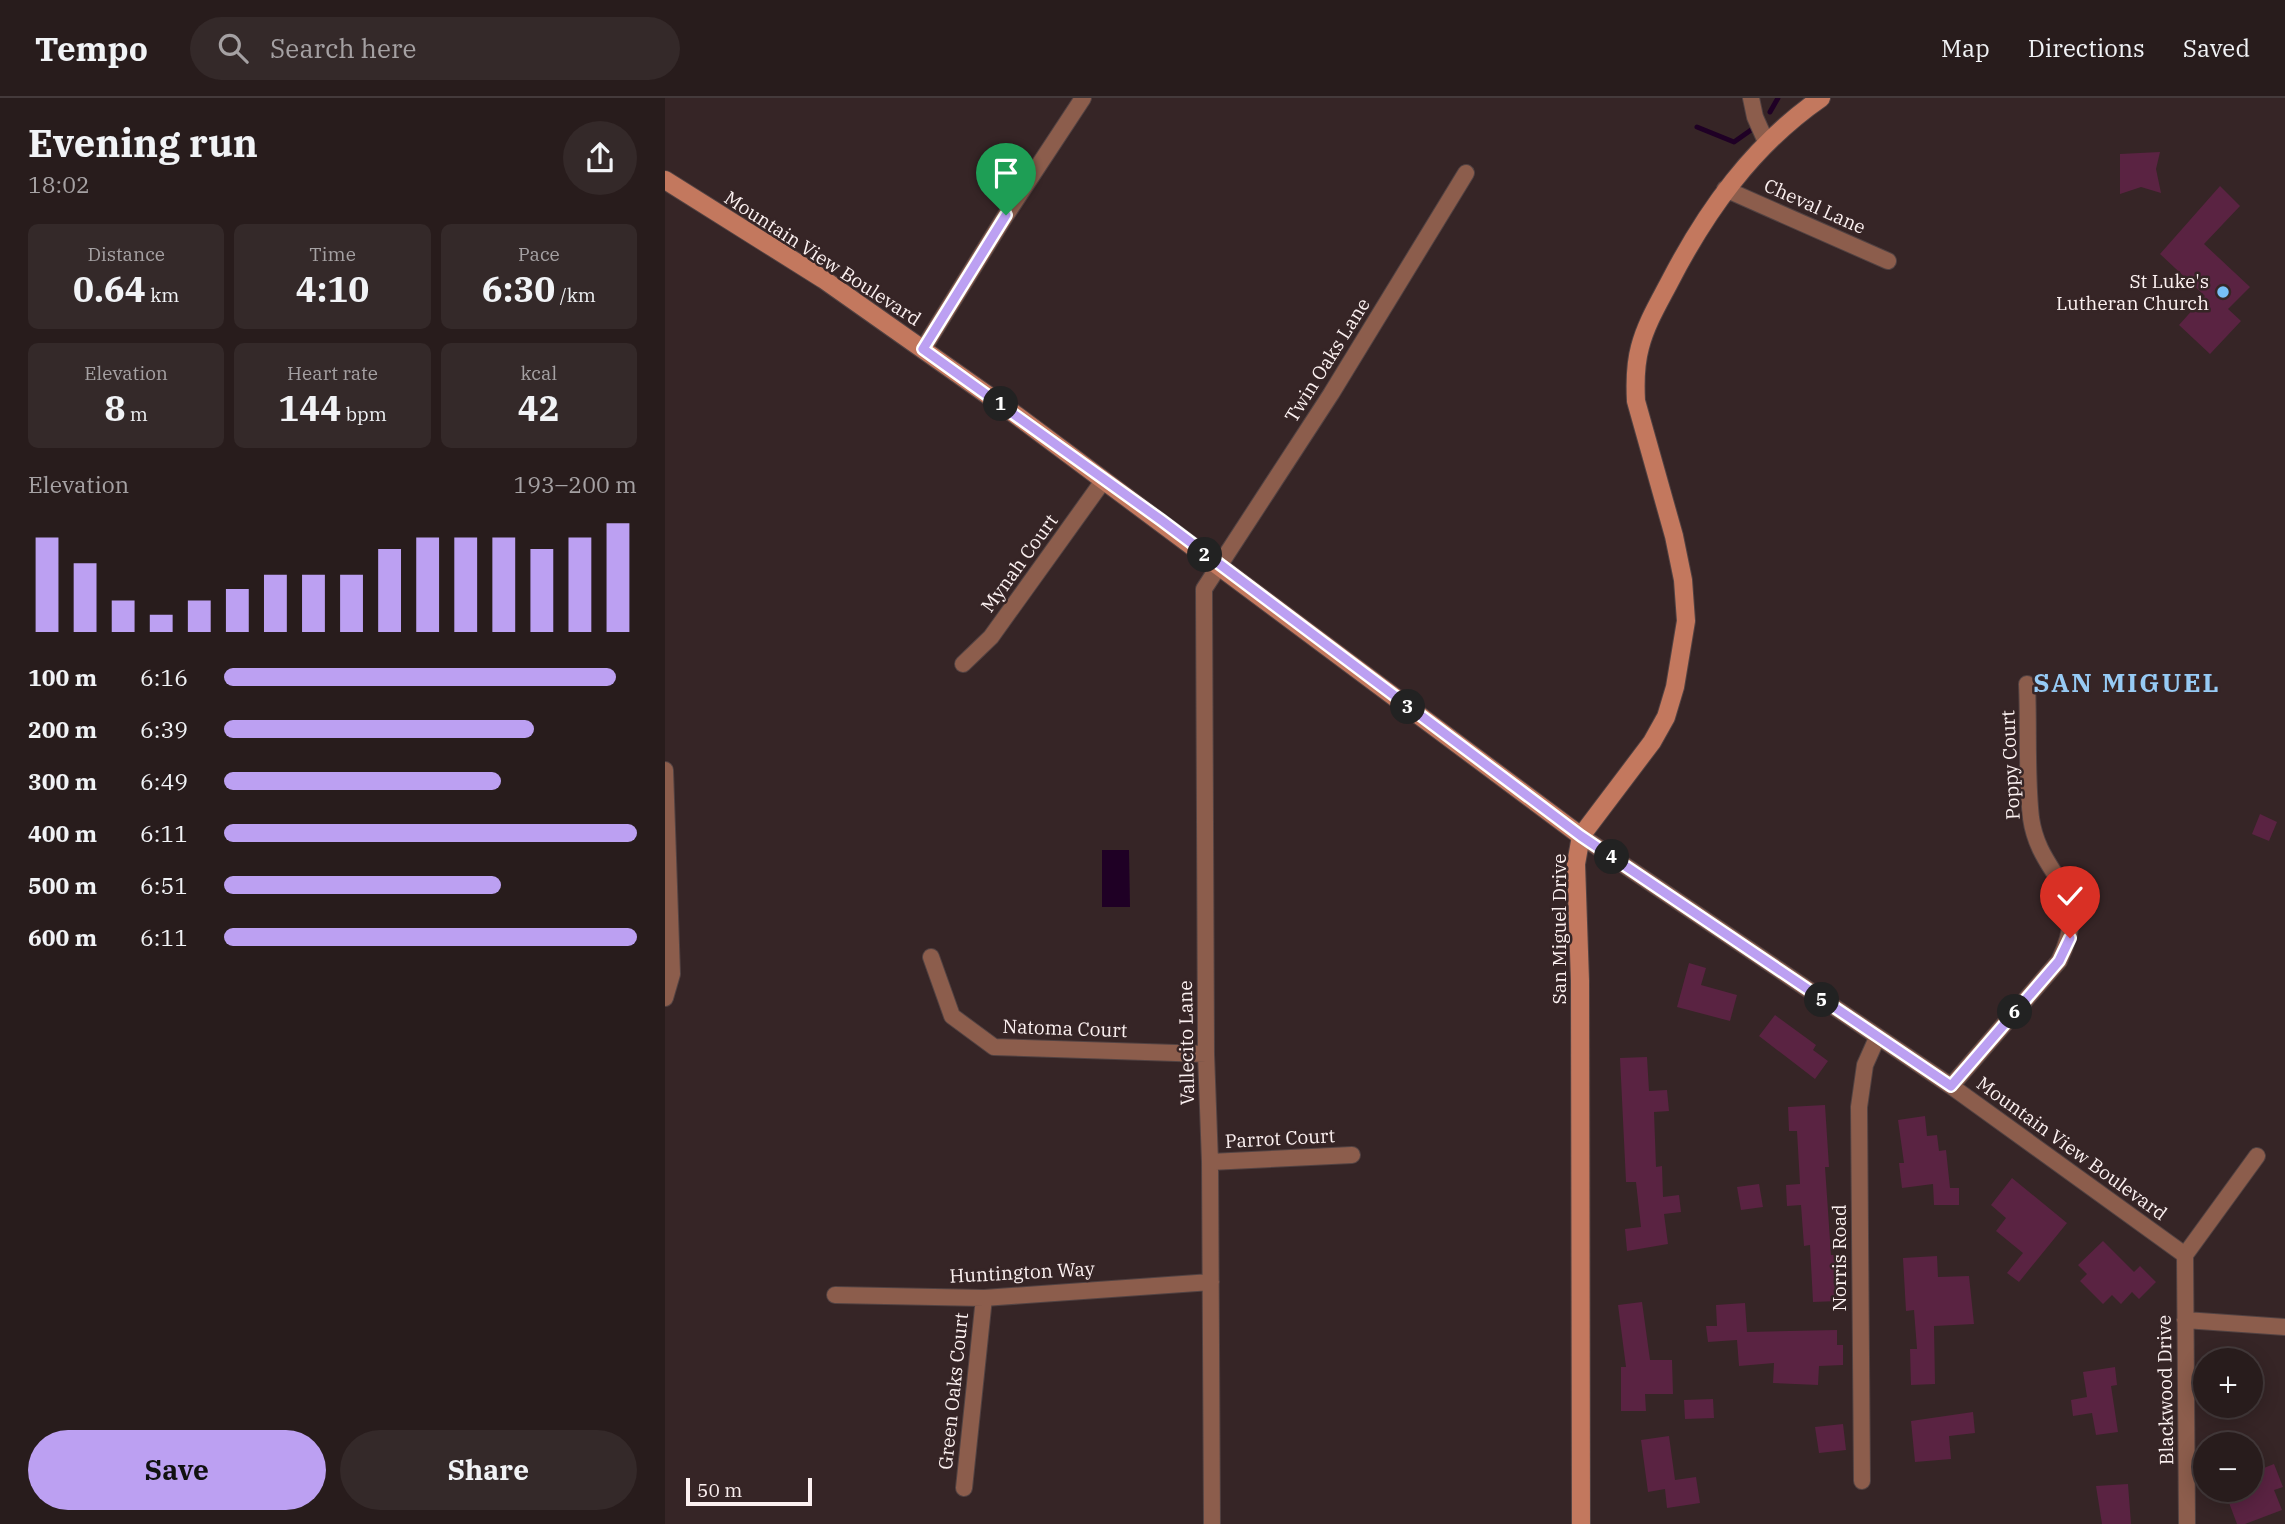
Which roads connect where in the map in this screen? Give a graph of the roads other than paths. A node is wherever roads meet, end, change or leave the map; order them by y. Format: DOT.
graph roads {
  1 [pos="1083,98"];
  2 [pos="1751,98"];
  3 [pos="1821,98"];
  4 [pos="1767,144"];
  5 [pos="1466,173"];
  6 [pos="665,180"];
  7 [pos="1725,189"];
  8 [pos="1888,261"];
  9 [pos="923,349"];
  10 [pos="1103,481"];
  11 [pos="1219,566"];
  12 [pos="963,664"];
  13 [pos="2027,684"];
  14 [pos="665,769"];
  15 [pos="1581,836"];
  16 [pos="931,957"];
  17 [pos="668,972"];
  18 [pos="665,998"];
  19 [pos="1877,1038"];
  20 [pos="1206,1054"];
  21 [pos="1951,1086"];
  22 [pos="1352,1155"];
  23 [pos="2257,1156"];
  24 [pos="1210,1163"];
  25 [pos="2185,1255"];
  26 [pos="1211,1282"];
  27 [pos="835,1295"];
  28 [pos="984,1298"];
  29 [pos="2185,1320"];
  30 [pos="2285,1327"];
  31 [pos="1862,1481"];
  32 [pos="964,1488"];
  33 [pos="1212,1524"];
  34 [pos="1581,1524"];
  35 [pos="2187,1524"];
  1 -- 9 [label="street"];
  2 -- 4 [label="street"];
  3 -- 4 [label="street, San Miguel Drive"];
  4 -- 7 [label="street, San Miguel Drive"];
  5 -- 11 [label="street, Twin Oaks Lane"];
  6 -- 9 [label="street, Mountain View Boulevard"];
  7 -- 8 [label="street, Cheval Lane"];
  7 -- 15 [label="street, San Miguel Drive"];
  9 -- 10 [label="street, Mountain View Boulevard"];
  10 -- 11 [label="street, Mountain View Boulevard"];
  10 -- 12 [label="street, Mynah Court"];
  11 -- 15 [label="street, Mountain View Boulevard"];
  11 -- 20 [label="street, Vallecito Lane"];
  13 -- 21 [label="street, Poppy Court"];
  14 -- 17 [label="street"];
  15 -- 19 [label="street, Mountain View Boulevard"];
  15 -- 34 [label="street, San Miguel Drive"];
  16 -- 20 [label="street, Natoma Court"];
  17 -- 18 [label="street"];
  19 -- 21 [label="street, Mountain View Boulevard"];
  19 -- 31 [label="street, Norris Road"];
  20 -- 24 [label="street, Vallecito Lane"];
  21 -- 25 [label="street, Mountain View Boulevard"];
  22 -- 24 [label="street, Parrot Court"];
  23 -- 25 [label="street"];
  24 -- 26 [label="street, Vallecito Lane"];
  25 -- 29 [label="street, Blackwood Drive"];
  26 -- 28 [label="street, Huntington Way"];
  26 -- 33 [label="street, Vallecito Lane"];
  27 -- 28 [label="street, Huntington Way"];
  28 -- 32 [label="street, Green Oaks Court"];
  29 -- 30 [label="street"];
  29 -- 35 [label="street, Blackwood Drive"];
}
